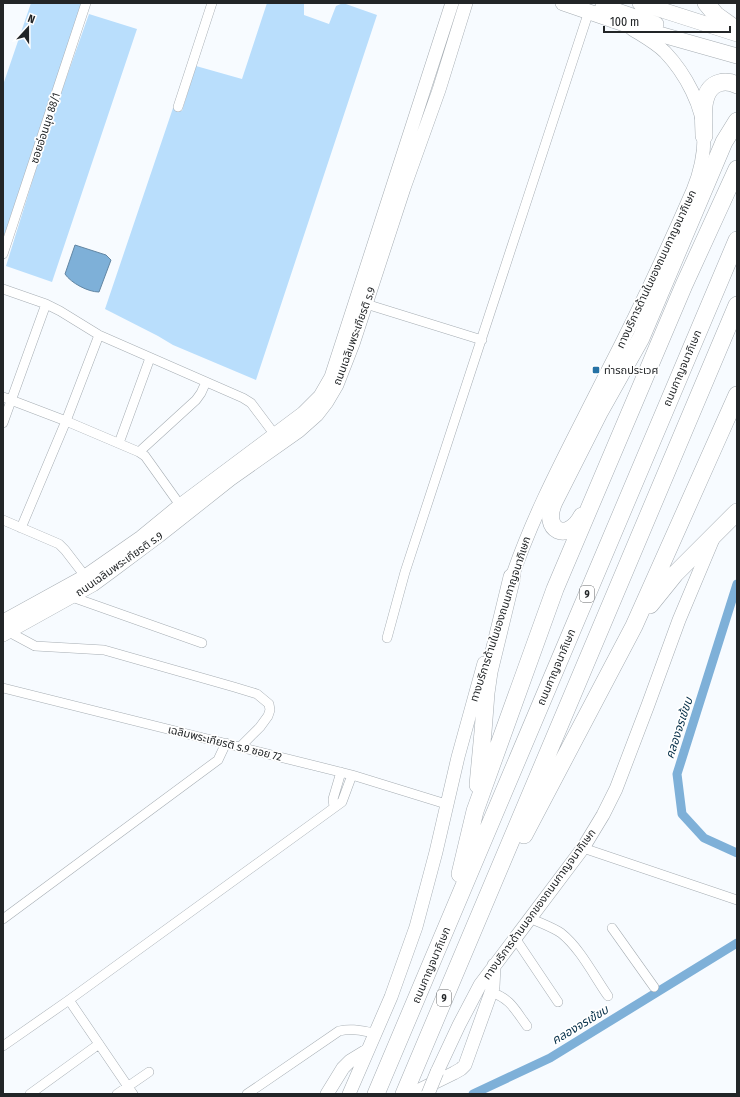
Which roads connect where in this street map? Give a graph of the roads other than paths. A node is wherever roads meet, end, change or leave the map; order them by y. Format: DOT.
graph roads {
  1 [pos="86,3"];
  2 [pos="212,3"];
  3 [pos="452,3"];
  4 [pos="466,3"];
  5 [pos="563,3"];
  6 [pos="640,3"];
  7 [pos="706,3"];
  8 [pos="591,7"];
  9 [pos="627,25"];
  10 [pos="737,30"];
  11 [pos="737,34"];
  12 [pos="737,50"];
  13 [pos="737,56"];
  14 [pos="737,86"];
  15 [pos="178,106"];
  16 [pos="735,126"];
  17 [pos="704,136"];
  18 [pos="737,169"];
  19 [pos="737,240"];
  20 [pos="3,254"];
  21 [pos="3,289"];
  22 [pos="46,304"];
  23 [pos="366,304"];
  24 [pos="737,305"];
  25 [pos="99,335"];
  26 [pos="482,340"];
  27 [pos="150,358"];
  28 [pos="206,382"];
  29 [pos="737,395"];
  30 [pos="7,399"];
  31 [pos="66,421"];
  32 [pos="3,423"];
  33 [pos="275,435"];
  34 [pos="119,443"];
  35 [pos="139,452"];
  36 [pos="605,470"];
  37 [pos="180,505"];
  38 [pos="735,514"];
  39 [pos="3,520"];
  40 [pos="21,528"];
  41 [pos="715,533"];
  42 [pos="85,576"];
  43 [pos="512,577"];
  44 [pos="72,597"];
  45 [pos="634,626"];
  46 [pos="5,629"];
  47 [pos="387,638"];
  48 [pos="202,643"];
  49 [pos="3,688"];
  50 [pos="226,743"];
  51 [pos="240,747"];
  52 [pos="341,772"];
  53 [pos="352,775"];
  54 [pos="446,804"];
  55 [pos="334,807"];
  56 [pos="475,811"];
  57 [pos="583,848"];
  58 [pos="737,900"];
  59 [pos="483,906"];
  60 [pos="530,918"];
  61 [pos="3,919"];
  62 [pos="447,926"];
  63 [pos="612,928"];
  64 [pos="515,938"];
  65 [pos="494,965"];
  66 [pos="654,987"];
  67 [pos="491,992"];
  68 [pos="608,996"];
  69 [pos="69,1000"];
  70 [pos="558,1002"];
  71 [pos="527,1026"];
  72 [pos="375,1033"];
  73 [pos="99,1044"];
  74 [pos="3,1046"];
  75 [pos="368,1050"];
  76 [pos="149,1072"];
  77 [pos="130,1090"];
  78 [pos="407,1093"];
  79 [pos="30,1094"];
  80 [pos="117,1094"];
  81 [pos="247,1094"];
  82 [pos="327,1094"];
  83 [pos="349,1094"];
  84 [pos="376,1094"];
  85 [pos="428,1094"];
  1 -- 20 [label="street, ซอยอ่อนนุช 88/1"];
  2 -- 15 [label="street"];
  3 -- 33 [label="main road, ถนนเฉลิมพระเกียรติ ร.9"];
  4 -- 23 [label="main road, ถนนเฉลิมพระเกียรติ ร.9"];
  5 -- 8 [label="main road"];
  6 -- 11 [label="main road"];
  7 -- 10 [label="highway"];
  8 -- 9 [label="main road"];
  8 -- 12 [label="main road"];
  8 -- 26 [label="street"];
  9 -- 13 [label="main road"];
  9 -- 17 [label="main road, ทางบริการด้านในของถนนกาญจนาภิเษก"];
  14 -- 17 [label="highway"];
  16 -- 36 [label="highway"];
  17 -- 43 [label="main road, ทางบริการด้านในของถนนกาญจนาภิเษก"];
  18 -- 36 [label="highway"];
  19 -- 62 [label="highway, ถนนกาญจนาภิเษก / 9"];
  21 -- 22 [label="street"];
  22 -- 25 [label="street"];
  22 -- 30 [label="street"];
  23 -- 26 [label="street"];
  23 -- 44 [label="main road, ถนนเฉลิมพระเกียรติ ร.9"];
  24 -- 59 [label="highway, 9"];
  25 -- 27 [label="street"];
  25 -- 31 [label="street"];
  26 -- 47 [label="street"];
  27 -- 28 [label="street"];
  27 -- 34 [label="street"];
  28 -- 33 [label="street"];
  28 -- 35 [label="street"];
  29 -- 45 [label="highway"];
  30 -- 31 [label="street"];
  30 -- 32 [label="street"];
  31 -- 34 [label="street"];
  31 -- 40 [label="street"];
  33 -- 37 [label="main road, ถนนเฉลิมพระเกียรติ ร.9"];
  34 -- 35 [label="street"];
  35 -- 37 [label="street"];
  36 -- 56 [label="highway"];
  37 -- 42 [label="main road, ถนนเฉลิมพระเกียรติ ร.9"];
  38 -- 41 [label="highway"];
  39 -- 40 [label="street"];
  40 -- 42 [label="street"];
  41 -- 45 [label="highway"];
  41 -- 57 [label="main road, ทางบริการด้านนอกของถนนกาญจนาภิเษก"];
  42 -- 46 [label="main road, ถนนเฉลิมพระเกียรติ ร.9"];
  43 -- 54 [label="main road, ทางบริการด้านในของถนนกาญจนาภิเษก"];
  43 -- 56 [label="highway"];
  44 -- 46 [label="main road, ถนนเฉลิมพระเกียรติ ร.9"];
  44 -- 48 [label="street"];
  45 -- 59 [label="highway"];
  46 -- 51 [label="street"];
  49 -- 50 [label="street, เฉลิมพระเกียรติ ร.9 ซอย 72"];
  50 -- 51 [label="street, เฉลิมพระเกียรติ ร.9 ซอย 72"];
  50 -- 61 [label="street"];
  51 -- 52 [label="street, เฉลิมพระเกียรติ ร.9 ซอย 72"];
  52 -- 53 [label="street, เฉลิมพระเกียรติ ร.9 ซอย 72"];
  52 -- 55 [label="street"];
  53 -- 54 [label="street, เฉลิมพระเกียรติ ร.9 ซอย 72"];
  53 -- 55 [label="street"];
  54 -- 72 [label="main road, ทางบริการด้านในของถนนกาญจนาภิเษก"];
  55 -- 69 [label="street"];
  56 -- 62 [label="highway"];
  57 -- 58 [label="street"];
  57 -- 60 [label="main road, ทางบริการด้านนอกของถนนกาญจนาภิเษก"];
  59 -- 78 [label="highway, 9"];
  60 -- 64 [label="main road, ทางบริการด้านนอกของถนนกาญจนาภิเษก"];
  60 -- 68 [label="street"];
  62 -- 84 [label="highway, ถนนกาญจนาภิเษก / 9"];
  63 -- 66 [label="street"];
  64 -- 65 [label="main road, ทางบริการด้านนอกของถนนกาญจนาภิเษก"];
  64 -- 70 [label="street"];
  65 -- 67 [label="main road"];
  65 -- 85 [label="main road, ทางบริการด้านนอกของถนนกาญจนาภิเษก, bridge"];
  67 -- 71 [label="street"];
  67 -- 78 [label="main road"];
  69 -- 73 [label="street"];
  69 -- 74 [label="street"];
  72 -- 75 [label="main road, ทางบริการด้านในของถนนกาญจนาภิเษก"];
  72 -- 81 [label="street"];
  73 -- 77 [label="street"];
  73 -- 79 [label="street"];
  75 -- 82 [label="main road"];
  75 -- 83 [label="main road, ทางบริการด้านในของถนนกาญจนาภิเษก"];
  76 -- 77 [label="street"];
  77 -- 80 [label="street"];
}
